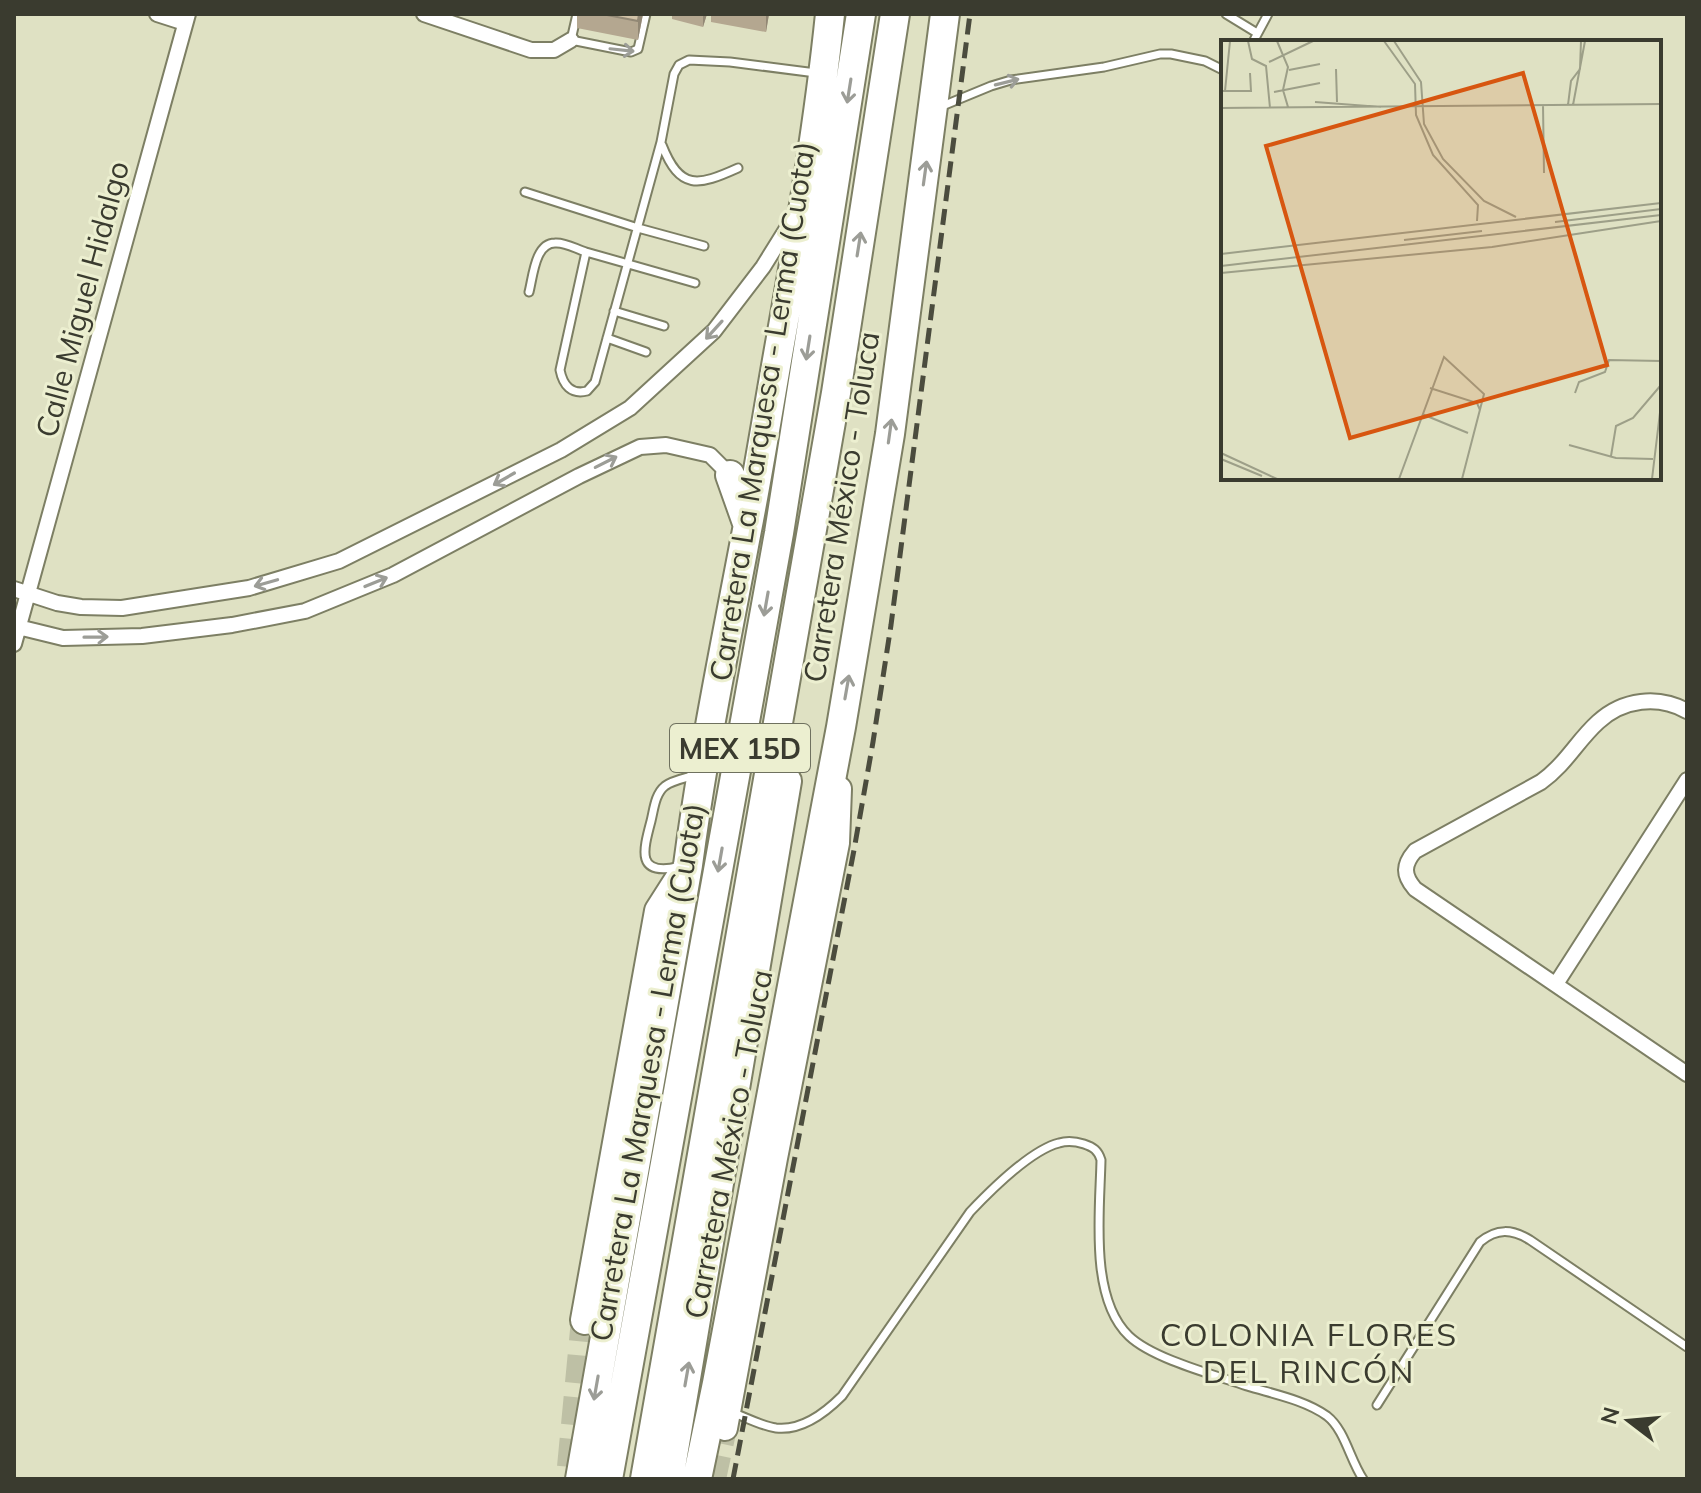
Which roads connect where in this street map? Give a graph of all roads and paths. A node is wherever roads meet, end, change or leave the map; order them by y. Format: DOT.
graph roads {
  1 [pos="157,14"];
  2 [pos="424,14"];
  3 [pos="577,14"];
  4 [pos="646,14"];
  5 [pos="830,14"];
  6 [pos="861,14"];
  7 [pos="895,14"];
  8 [pos="945,14"];
  9 [pos="1226,14"];
  10 [pos="1268,14"];
  11 [pos="186,18"];
  12 [pos="1257,33"];
  13 [pos="571,40"];
  14 [pos="1254,40"];
  15 [pos="1221,69"];
  16 [pos="824,74"];
  17 [pos="934,110"];
  18 [pos="661,142"];
  19 [pos="738,168"];
  20 [pos="525,192"];
  21 [pos="806,197"];
  22 [pos="638,228"];
  23 [pos="704,246"];
  24 [pos="586,252"];
  25 [pos="627,264"];
  26 [pos="695,283"];
  27 [pos="529,292"];
  28 [pos="614,311"];
  29 [pos="664,326"];
  30 [pos="607,338"];
  31 [pos="646,352"];
  32 [pos="836,393"];
  33 [pos="730,475"];
  34 [pos="748,526"];
  35 [pos="21,591"];
  36 [pos="16,626"];
  37 [pos="14,644"];
  38 [pos="1687,711"];
  39 [pos="841,727"];
  40 [pos="702,773"];
  41 [pos="1687,780"];
  42 [pos="688,865"];
  43 [pos="1556,984"];
  44 [pos="1685,1068"];
  45 [pos="585,1320"];
  46 [pos="1687,1347"];
  47 [pos="1377,1405"];
  48 [pos="727,1419"];
  49 [pos="580,1479"];
  50 [pos="608,1479"];
  51 [pos="645,1479"];
  52 [pos="669,1479"];
  53 [pos="697,1479"];
  54 [pos="1363,1479"];
  1 -- 11 [label="street"];
  2 -- 13 [label="street"];
  3 -- 13 [label="lane"];
  13 -- 4 [label="lane, one-way"];
  5 -- 16 [label="highway"];
  6 -- 50 [label="highway, Carretera La Marquesa - Lerma (Cuota) / MEX 15D, one-way"];
  32 -- 7 [label="highway, MEX 15D, one-way"];
  8 -- 17 [label="highway, Carretera México - Toluca"];
  9 -- 12 [label="lane"];
  10 -- 12 [label="lane"];
  11 -- 35 [label="street, Calle Miguel Hidalgo"];
  12 -- 14 [label="lane"];
  17 -- 15 [label="lane, one-way"];
  16 -- 18 [label="lane"];
  16 -- 21 [label="highway"];
  39 -- 17 [label="highway, Carretera México - Toluca, one-way"];
  18 -- 19 [label="lane"];
  18 -- 22 [label="lane"];
  20 -- 22 [label="lane"];
  21 -- 34 [label="highway"];
  21 -- 35 [label="street, one-way"];
  22 -- 23 [label="lane"];
  22 -- 25 [label="lane"];
  24 -- 25 [label="lane"];
  24 -- 27 [label="lane"];
  24 -- 30 [label="lane"];
  25 -- 26 [label="lane"];
  25 -- 28 [label="lane"];
  28 -- 29 [label="lane"];
  28 -- 30 [label="lane"];
  30 -- 31 [label="lane"];
  32 -- 51 [label="highway, MEX 15D"];
  52 -- 32 [label="highway, one-way"];
  33 -- 34 [label="highway"];
  36 -- 33 [label="street, one-way"];
  34 -- 40 [label="highway"];
  35 -- 36 [label="street, Calle Miguel Hidalgo"];
  36 -- 37 [label="street, Calle Miguel Hidalgo"];
  38 -- 43 [label="street"];
  39 -- 48 [label="main road"];
  39 -- 53 [label="highway, Carretera México - Toluca"];
  40 -- 42 [label="highway"];
  40 -- 42 [label="lane"];
  41 -- 43 [label="street"];
  42 -- 45 [label="highway"];
  42 -- 49 [label="highway, one-way"];
  43 -- 44 [label="street"];
  46 -- 47 [label="lane"];
  48 -- 54 [label="lane"];
}
